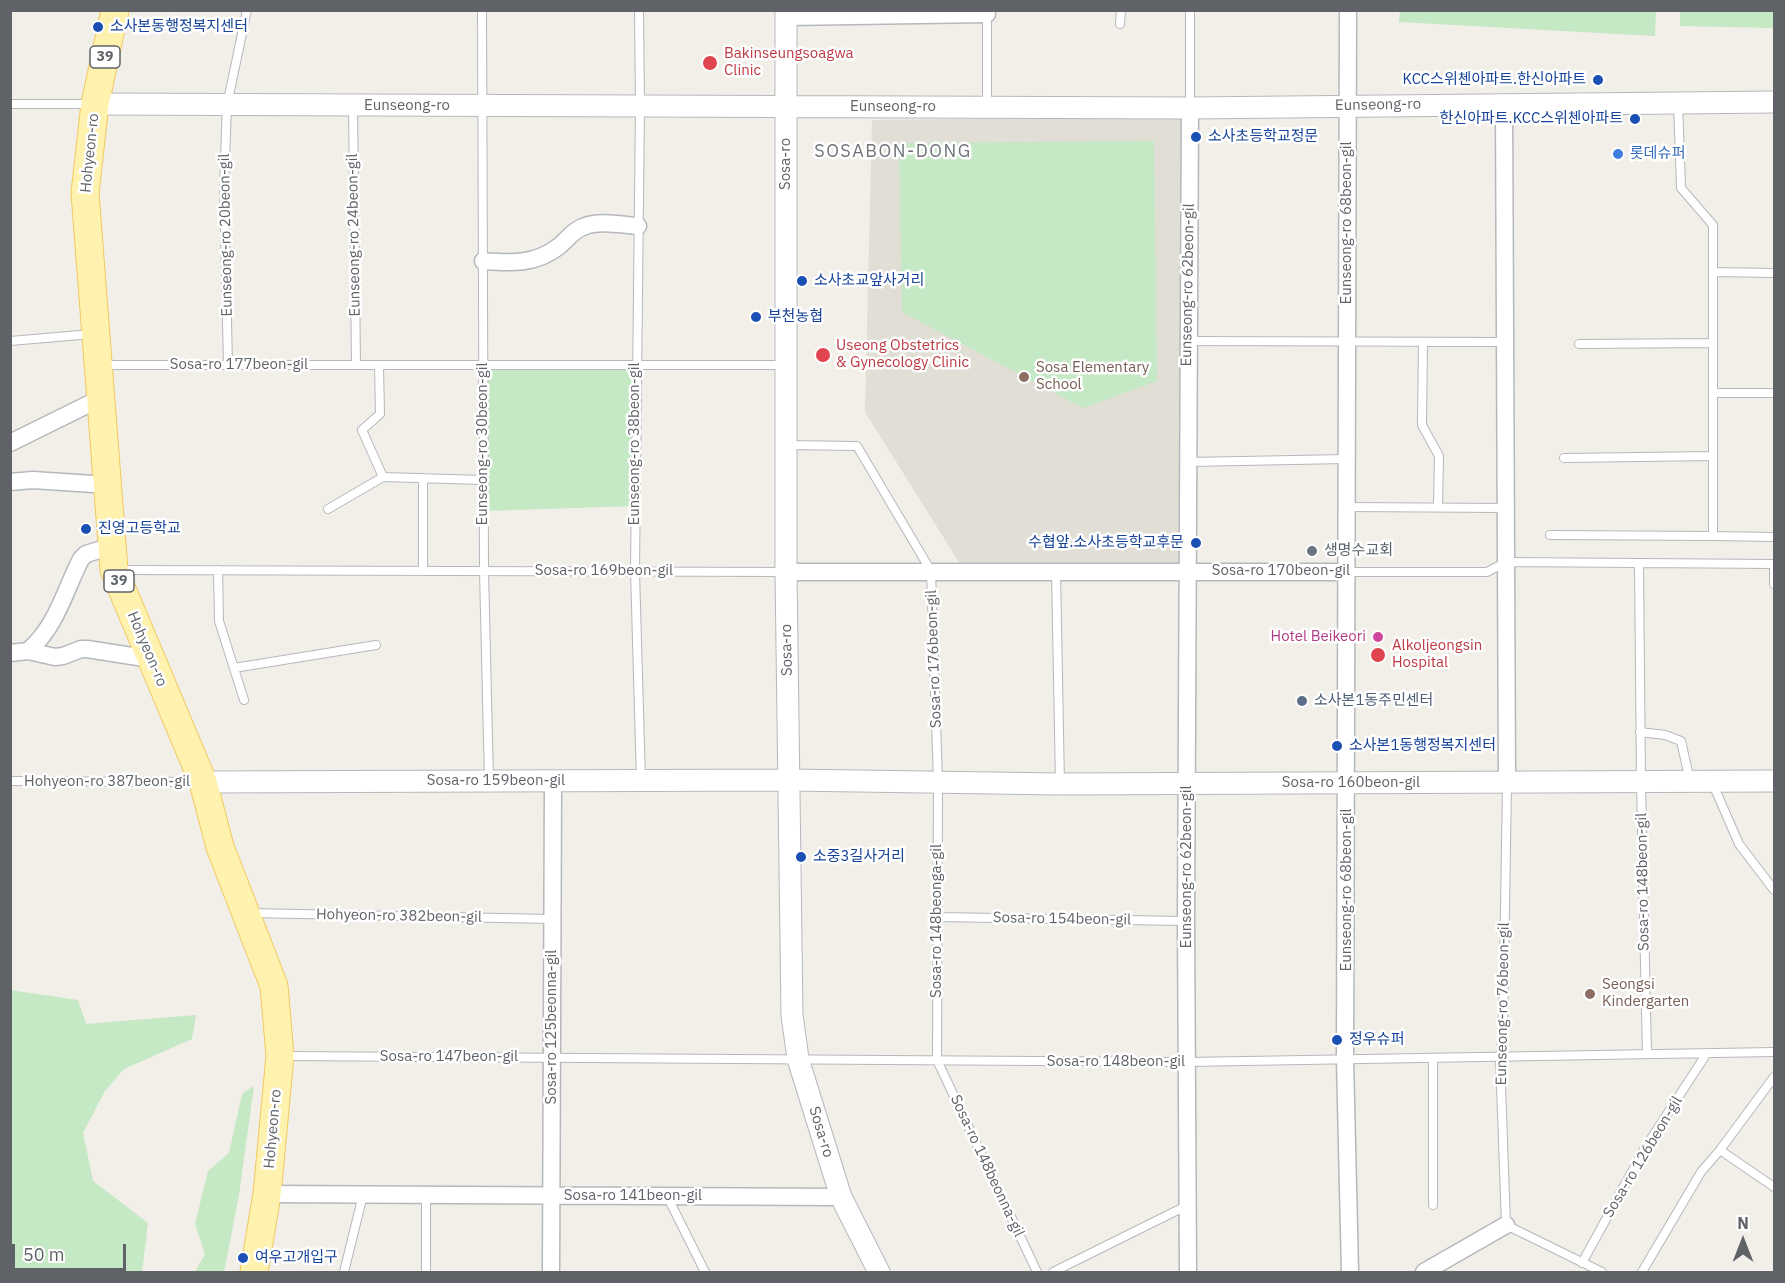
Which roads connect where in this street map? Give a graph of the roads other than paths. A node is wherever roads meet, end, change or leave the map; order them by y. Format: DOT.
graph roads {
  1 [pos="115,10"];
  2 [pos="248,10"];
  3 [pos="482,10"];
  4 [pos="639,10"];
  5 [pos="1120,10"];
  6 [pos="1190,10"];
  7 [pos="1348,10"];
  8 [pos="987,12"];
  9 [pos="786,14"];
  10 [pos="1120,24"];
  11 [pos="1771,97"];
  12 [pos="1678,102"];
  13 [pos="10,104"];
  14 [pos="95,104"];
  15 [pos="1504,104"];
  16 [pos="227,105"];
  17 [pos="353,105"];
  18 [pos="1348,105"];
  19 [pos="482,106"];
  20 [pos="640,106"];
  21 [pos="786,107"];
  22 [pos="987,108"];
  23 [pos="1190,108"];
  24 [pos="638,226"];
  25 [pos="483,261"];
  26 [pos="1713,272"];
  27 [pos="1774,273"];
  28 [pos="96,334"];
  29 [pos="10,341"];
  30 [pos="1187,341"];
  31 [pos="1346,342"];
  32 [pos="1423,342"];
  33 [pos="1505,342"];
  34 [pos="1713,343"];
  35 [pos="1579,344"];
  36 [pos="98,365"];
  37 [pos="228,365"];
  38 [pos="356,365"];
  39 [pos="379,365"];
  40 [pos="483,365"];
  41 [pos="636,365"];
  42 [pos="786,365"];
  43 [pos="1713,393"];
  44 [pos="1774,393"];
  45 [pos="101,398"];
  46 [pos="10,442"];
  47 [pos="786,445"];
  48 [pos="1713,456"];
  49 [pos="1563,458"];
  50 [pos="1346,459"];
  51 [pos="1187,462"];
  52 [pos="383,477"];
  53 [pos="423,478"];
  54 [pos="483,480"];
  55 [pos="10,482"];
  56 [pos="108,485"];
  57 [pos="1346,507"];
  58 [pos="1438,507"];
  59 [pos="1505,507"];
  60 [pos="328,509"];
  61 [pos="1550,535"];
  62 [pos="1713,536"];
  63 [pos="1774,537"];
  64 [pos="113,558"];
  65 [pos="1506,562"];
  66 [pos="1639,563"];
  67 [pos="1774,564"];
  68 [pos="218,570"];
  69 [pos="423,571"];
  70 [pos="484,571"];
  71 [pos="635,571"];
  72 [pos="931,571"];
  73 [pos="1056,571"];
  74 [pos="1187,571"];
  75 [pos="786,572"];
  76 [pos="1346,572"];
  77 [pos="1774,584"];
  78 [pos="376,645"];
  79 [pos="28,651"];
  80 [pos="10,653"];
  81 [pos="151,659"];
  82 [pos="234,668"];
  83 [pos="244,700"];
  84 [pos="1641,732"];
  85 [pos="790,780"];
  86 [pos="10,781"];
  87 [pos="489,781"];
  88 [pos="553,781"];
  89 [pos="641,781"];
  90 [pos="1701,781"];
  91 [pos="1774,781"];
  92 [pos="203,782"];
  93 [pos="938,782"];
  94 [pos="1507,782"];
  95 [pos="1641,782"];
  96 [pos="1347,783"];
  97 [pos="1060,784"];
  98 [pos="1188,784"];
  99 [pos="1774,890"];
  100 [pos="245,913"];
  101 [pos="937,917"];
  102 [pos="552,919"];
  103 [pos="1186,921"];
  104 [pos="1774,1052"];
  105 [pos="1707,1053"];
  106 [pos="1647,1054"];
  107 [pos="280,1056"];
  108 [pos="1500,1057"];
  109 [pos="552,1058"];
  110 [pos="1433,1058"];
  111 [pos="798,1059"];
  112 [pos="937,1060"];
  113 [pos="1346,1060"];
  114 [pos="1187,1062"];
  115 [pos="1774,1077"];
  116 [pos="1720,1150"];
  117 [pos="1774,1187"];
  118 [pos="267,1194"];
  119 [pos="363,1195"];
  120 [pos="426,1195"];
  121 [pos="551,1196"];
  122 [pos="667,1196"];
  123 [pos="841,1197"];
  124 [pos="1188,1204"];
  125 [pos="1433,1205"];
  126 [pos="1506,1225"];
  127 [pos="1582,1263"];
  128 [pos="254,1272"];
  129 [pos="344,1272"];
  130 [pos="426,1272"];
  131 [pos="551,1272"];
  132 [pos="705,1272"];
  133 [pos="879,1272"];
  134 [pos="1036,1272"];
  135 [pos="1053,1272"];
  136 [pos="1188,1272"];
  137 [pos="1350,1272"];
  138 [pos="1424,1272"];
  139 [pos="1602,1272"];
  140 [pos="1642,1272"];
  1 -- 14 [label="main road, Hohyeon-ro / 39"];
  2 -- 16 [label="lane, Eunseong-ro 20beon-gil"];
  3 -- 19 [label="lane, Eunseong-ro 30beon-gil"];
  4 -- 20 [label="lane, Eunseong-ro 38beon-gil"];
  5 -- 10 [label="lane"];
  6 -- 23 [label="lane"];
  7 -- 18 [label="street, Eunseong-ro 68beon-gil"];
  8 -- 9 [label="street"];
  8 -- 22 [label="lane"];
  9 -- 21 [label="street, Sosa-ro"];
  11 -- 12 [label="street, Eunseong-ro"];
  12 -- 15 [label="street, Eunseong-ro"];
  12 -- 26 [label="lane"];
  13 -- 14 [label="lane, Eunseong-ro"];
  14 -- 16 [label="street, Eunseong-ro"];
  14 -- 28 [label="main road, Hohyeon-ro / 39"];
  15 -- 18 [label="street, Eunseong-ro"];
  15 -- 33 [label="street"];
  16 -- 17 [label="street, Eunseong-ro"];
  16 -- 37 [label="lane, Eunseong-ro 20beon-gil"];
  17 -- 19 [label="street, Eunseong-ro"];
  17 -- 38 [label="lane, Eunseong-ro 24beon-gil"];
  18 -- 23 [label="street, Eunseong-ro"];
  18 -- 31 [label="street, Eunseong-ro 68beon-gil"];
  19 -- 20 [label="street, Eunseong-ro"];
  19 -- 25 [label="lane, Eunseong-ro 30beon-gil"];
  20 -- 21 [label="street, Eunseong-ro"];
  20 -- 24 [label="lane, Eunseong-ro 38beon-gil"];
  21 -- 22 [label="street, Eunseong-ro"];
  21 -- 42 [label="street, Sosa-ro"];
  22 -- 23 [label="street, Eunseong-ro"];
  23 -- 30 [label="street, Eunseong-ro 62beon-gil"];
  24 -- 25 [label="street"];
  24 -- 41 [label="lane, Eunseong-ro 38beon-gil"];
  25 -- 40 [label="lane, Eunseong-ro 30beon-gil"];
  26 -- 27 [label="lane"];
  26 -- 34 [label="lane"];
  28 -- 29 [label="lane"];
  28 -- 36 [label="main road, Hohyeon-ro / 39"];
  30 -- 31 [label="lane"];
  30 -- 51 [label="street, Eunseong-ro 62beon-gil"];
  31 -- 32 [label="lane"];
  31 -- 50 [label="street, Eunseong-ro 68beon-gil"];
  32 -- 33 [label="lane"];
  32 -- 58 [label="lane"];
  33 -- 59 [label="street"];
  34 -- 35 [label="lane"];
  34 -- 43 [label="lane"];
  36 -- 37 [label="lane, Sosa-ro 177beon-gil"];
  36 -- 45 [label="main road, Hohyeon-ro / 39"];
  37 -- 38 [label="lane, Sosa-ro 177beon-gil"];
  38 -- 39 [label="lane, Sosa-ro 177beon-gil"];
  39 -- 40 [label="lane, Sosa-ro 177beon-gil"];
  39 -- 52 [label="lane"];
  40 -- 41 [label="lane, Sosa-ro 177beon-gil"];
  40 -- 54 [label="lane, Eunseong-ro 30beon-gil"];
  41 -- 42 [label="lane, Sosa-ro 177beon-gil"];
  41 -- 71 [label="lane, Eunseong-ro 38beon-gil"];
  42 -- 47 [label="street, Sosa-ro"];
  43 -- 44 [label="lane"];
  43 -- 48 [label="lane"];
  45 -- 46 [label="street"];
  45 -- 56 [label="main road, Hohyeon-ro / 39"];
  47 -- 72 [label="lane, Sosa-ro 176beon-gil"];
  47 -- 75 [label="street, Sosa-ro"];
  48 -- 49 [label="lane"];
  48 -- 62 [label="lane"];
  50 -- 51 [label="lane"];
  50 -- 57 [label="street, Eunseong-ro 68beon-gil"];
  51 -- 74 [label="street, Eunseong-ro 62beon-gil"];
  52 -- 53 [label="lane"];
  52 -- 60 [label="lane"];
  53 -- 54 [label="lane"];
  53 -- 69 [label="lane"];
  54 -- 70 [label="lane, Eunseong-ro 30beon-gil"];
  55 -- 56 [label="street"];
  56 -- 64 [label="main road, Hohyeon-ro / 39"];
  57 -- 58 [label="lane"];
  57 -- 76 [label="street, Eunseong-ro 68beon-gil"];
  58 -- 59 [label="lane"];
  59 -- 65 [label="street"];
  61 -- 62 [label="lane"];
  62 -- 63 [label="lane"];
  64 -- 68 [label="lane, Sosa-ro 169beon-gil"];
  64 -- 79 [label="street"];
  64 -- 81 [label="main road, Hohyeon-ro / 39"];
  65 -- 66 [label="lane, Sosa-ro 170beon-gil"];
  65 -- 76 [label="lane, Sosa-ro 170beon-gil"];
  65 -- 94 [label="street"];
  66 -- 67 [label="lane, Sosa-ro 170beon-gil"];
  66 -- 84 [label="lane"];
  67 -- 77 [label="lane"];
  68 -- 69 [label="lane, Sosa-ro 169beon-gil"];
  68 -- 82 [label="lane"];
  69 -- 70 [label="lane, Sosa-ro 169beon-gil"];
  70 -- 71 [label="lane, Sosa-ro 169beon-gil"];
  70 -- 87 [label="lane, Eunseong-ro 30beon-gil"];
  71 -- 75 [label="lane, Sosa-ro 169beon-gil"];
  71 -- 89 [label="lane, Eunseong-ro 38beon-gil"];
  72 -- 73 [label="street, Sosa-ro 170beon-gil"];
  72 -- 75 [label="street, Sosa-ro 170beon-gil"];
  72 -- 93 [label="lane, Sosa-ro 176beon-gil"];
  73 -- 74 [label="street, Sosa-ro 170beon-gil"];
  73 -- 97 [label="lane"];
  74 -- 76 [label="street, Sosa-ro 170beon-gil"];
  74 -- 98 [label="street, Eunseong-ro 62beon-gil"];
  75 -- 85 [label="street, Sosa-ro"];
  76 -- 96 [label="street, Eunseong-ro 68beon-gil"];
  78 -- 82 [label="lane"];
  79 -- 80 [label="street"];
  79 -- 81 [label="street"];
  81 -- 92 [label="main road, Hohyeon-ro / 39"];
  82 -- 83 [label="lane"];
  84 -- 90 [label="lane"];
  84 -- 95 [label="lane"];
  85 -- 89 [label="street, Sosa-ro 159beon-gil"];
  85 -- 93 [label="street, Sosa-ro 160beon-gil"];
  85 -- 111 [label="street, Sosa-ro"];
  86 -- 92 [label="lane, Hohyeon-ro 387beon-gil"];
  87 -- 88 [label="street, Sosa-ro 159beon-gil"];
  87 -- 92 [label="street, Sosa-ro 159beon-gil"];
  88 -- 89 [label="street, Sosa-ro 159beon-gil"];
  88 -- 102 [label="street, Sosa-ro 125beonna-gil"];
  90 -- 91 [label="street, Sosa-ro 160beon-gil"];
  90 -- 95 [label="street, Sosa-ro 160beon-gil"];
  90 -- 99 [label="lane"];
  92 -- 100 [label="main road, Hohyeon-ro / 39"];
  93 -- 97 [label="street, Sosa-ro 160beon-gil"];
  93 -- 101 [label="lane, Sosa-ro 148beonga-gil"];
  94 -- 95 [label="street, Sosa-ro 160beon-gil"];
  94 -- 96 [label="street, Sosa-ro 160beon-gil"];
  94 -- 108 [label="lane, Eunseong-ro 76beon-gil"];
  95 -- 106 [label="lane, Sosa-ro 148beon-gil"];
  96 -- 98 [label="street, Sosa-ro 160beon-gil"];
  96 -- 113 [label="street, Eunseong-ro 68beon-gil"];
  97 -- 98 [label="street, Sosa-ro 160beon-gil"];
  98 -- 103 [label="street, Eunseong-ro 62beon-gil"];
  100 -- 102 [label="lane, Hohyeon-ro 382beon-gil"];
  100 -- 107 [label="main road, Hohyeon-ro / 39"];
  101 -- 103 [label="lane, Sosa-ro 154beon-gil"];
  101 -- 112 [label="lane, Sosa-ro 148beonga-gil"];
  102 -- 109 [label="street, Sosa-ro 125beonna-gil"];
  103 -- 114 [label="street, Eunseong-ro 62beon-gil"];
  104 -- 105 [label="lane, Sosa-ro 148beon-gil"];
  105 -- 106 [label="lane, Sosa-ro 148beon-gil"];
  105 -- 127 [label="lane, Sosa-ro 126beon-gil"];
  106 -- 108 [label="lane, Sosa-ro 148beon-gil"];
  107 -- 109 [label="lane, Sosa-ro 147beon-gil"];
  107 -- 118 [label="main road, Hohyeon-ro / 39"];
  108 -- 110 [label="lane, Sosa-ro 148beon-gil"];
  108 -- 126 [label="lane, Eunseong-ro 76beon-gil"];
  109 -- 111 [label="lane, Sosa-ro 147beon-gil"];
  109 -- 121 [label="street, Sosa-ro 125beonna-gil"];
  110 -- 113 [label="lane, Sosa-ro 148beon-gil"];
  110 -- 125 [label="lane"];
  111 -- 112 [label="lane, Sosa-ro 148beon-gil"];
  111 -- 123 [label="street, Sosa-ro"];
  112 -- 114 [label="lane, Sosa-ro 148beon-gil"];
  112 -- 134 [label="lane, Sosa-ro 148beonna-gil"];
  113 -- 114 [label="lane, Sosa-ro 148beon-gil"];
  113 -- 137 [label="street, Eunseong-ro 68beon-gil"];
  114 -- 124 [label="street, Eunseong-ro 62beon-gil"];
  115 -- 116 [label="lane"];
  116 -- 117 [label="lane"];
  116 -- 140 [label="lane"];
  118 -- 119 [label="street, Sosa-ro 141beon-gil"];
  118 -- 128 [label="main road, Hohyeon-ro / 39"];
  119 -- 120 [label="street, Sosa-ro 141beon-gil"];
  119 -- 129 [label="lane"];
  120 -- 121 [label="street, Sosa-ro 141beon-gil"];
  120 -- 130 [label="lane"];
  121 -- 122 [label="street, Sosa-ro 141beon-gil"];
  121 -- 131 [label="street, Sosa-ro 125beonna-gil"];
  122 -- 123 [label="street, Sosa-ro 141beon-gil"];
  122 -- 132 [label="lane"];
  123 -- 133 [label="street, Sosa-ro"];
  124 -- 135 [label="lane"];
  124 -- 136 [label="street, Eunseong-ro 62beon-gil"];
  126 -- 127 [label="lane"];
  126 -- 138 [label="street"];
  127 -- 139 [label="lane"];
}
